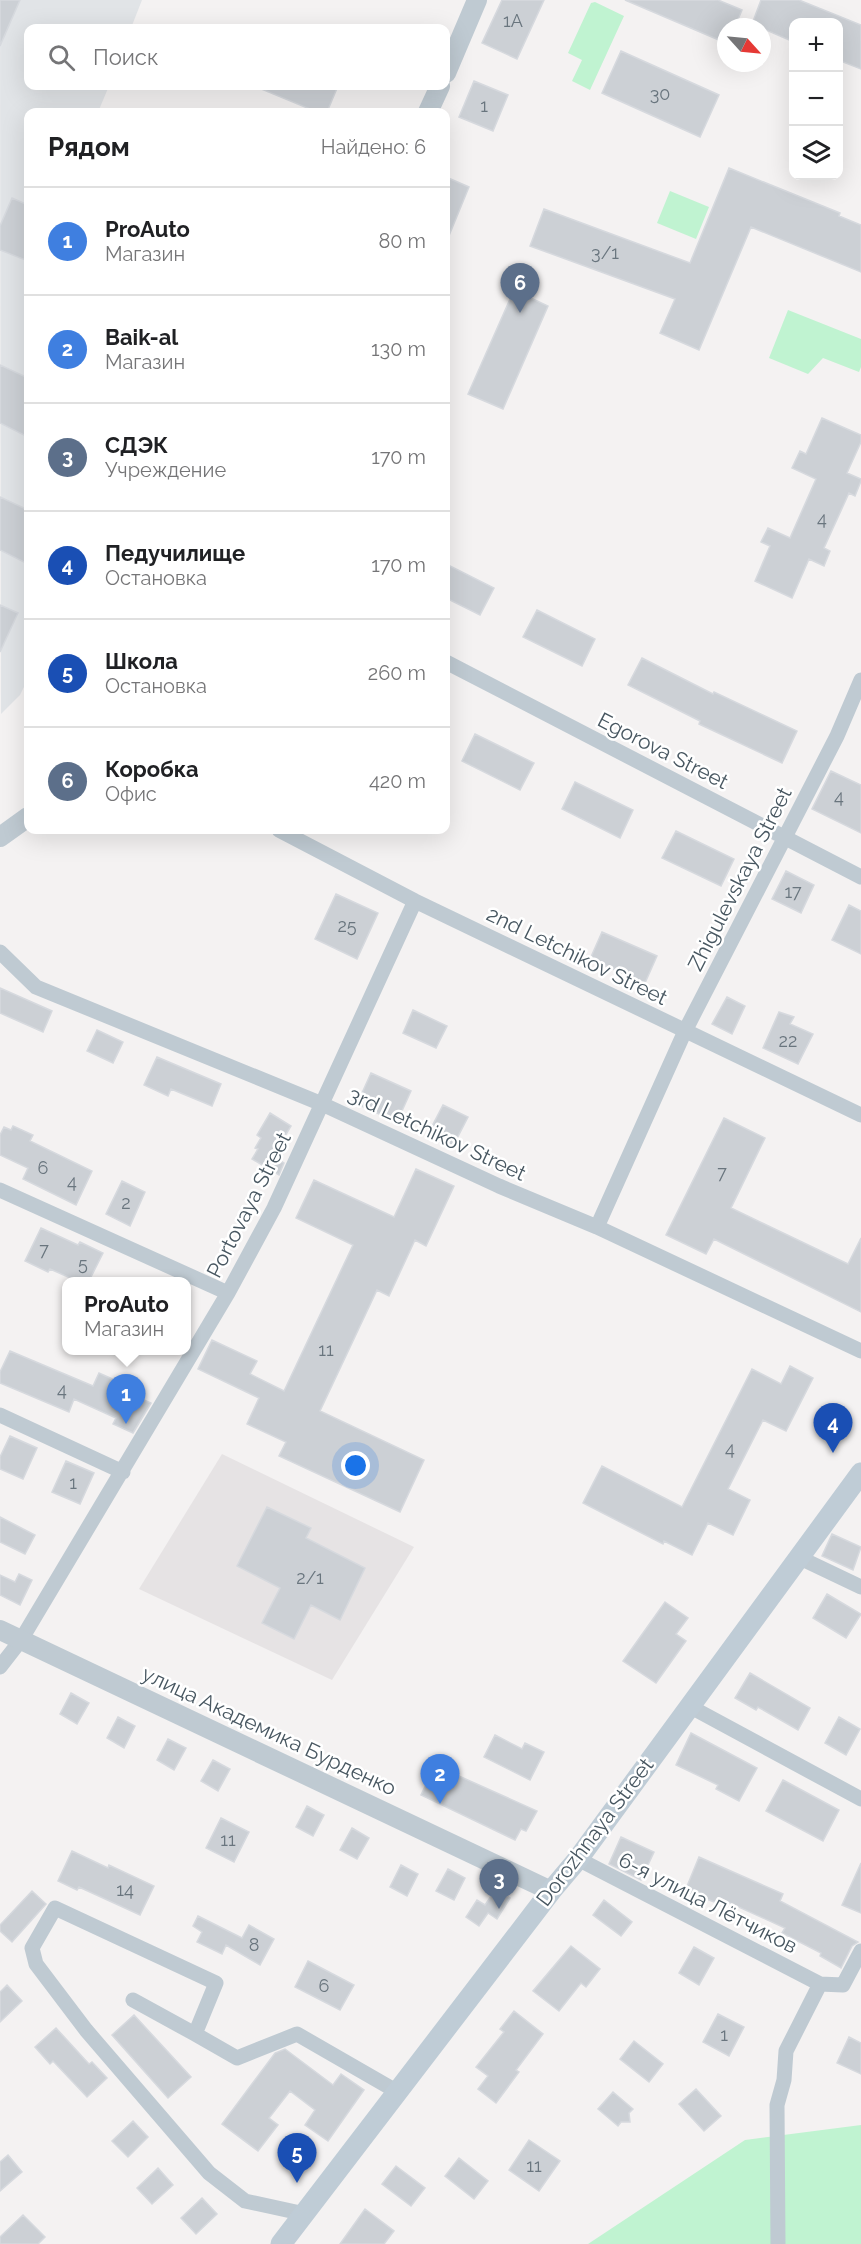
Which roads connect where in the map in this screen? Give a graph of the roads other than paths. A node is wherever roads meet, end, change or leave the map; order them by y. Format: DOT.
graph roads {
  1 [pos="477,0"];
  2 [pos="450,64"];
  3 [pos="438,90"];
  4 [pos="430,108"];
  5 [pos="450,664"];
  6 [pos="861,680"];
  7 [pos="24,820"];
  8 [pos="287,834"];
  9 [pos="0,837"];
  10 [pos="786,838"];
  11 [pos="861,877"];
  12 [pos="415,901"];
  13 [pos="0,952"];
  14 [pos="685,1031"];
  15 [pos="322,1104"];
  16 [pos="861,1115"];
  17 [pos="0,1190"];
  18 [pos="597,1227"];
  19 [pos="228,1293"];
  20 [pos="861,1351"];
  21 [pos="0,1415"];
  22 [pos="123,1472"];
  23 [pos="861,1473"];
  24 [pos="798,1557"];
  25 [pos="861,1587"];
  26 [pos="0,1630"];
  27 [pos="21,1640"];
  28 [pos="0,1667"];
  29 [pos="689,1706"];
  30 [pos="861,1799"];
  31 [pos="578,1859"];
  32 [pos="550,1891"];
  33 [pos="861,1951"];
  34 [pos="820,1984"];
  35 [pos="133,2000"];
  36 [pos="195,2034"];
  37 [pos="396,2091"];
  38 [pos="305,2214"];
  39 [pos="281,2244"];
  40 [pos="778,2244"];
  1 -- 2 [label="street"];
  3 -- 4 [label="street"];
  5 -- 10 [label="street, Egorova Street"];
  6 -- 10 [label="street, Zhigulevskaya Street"];
  7 -- 9 [label="street"];
  8 -- 12 [label="street, 2nd Letchikov Street"];
  10 -- 11 [label="street, Egorova Street"];
  10 -- 14 [label="street, Zhigulevskaya Street"];
  12 -- 14 [label="street, 2nd Letchikov Street"];
  12 -- 15 [label="street, Portovaya Street"];
  13 -- 15 [label="street, 3rd Letchikov Street"];
  14 -- 16 [label="street, 2nd Letchikov Street"];
  14 -- 18 [label="street, Zhigulevskaya Street"];
  15 -- 18 [label="street, 3rd Letchikov Street"];
  15 -- 19 [label="street, Portovaya Street"];
  17 -- 19 [label="street"];
  18 -- 20 [label="street, 3rd Letchikov Street"];
  19 -- 22 [label="street, Portovaya Street"];
  21 -- 22 [label="street"];
  22 -- 27 [label="street, Portovaya Street"];
  23 -- 24 [label="main road, Dorozhnaya Street"];
  24 -- 25 [label="street"];
  24 -- 29 [label="main road, Dorozhnaya Street"];
  26 -- 27 [label="street, улица Академика Бурденко"];
  27 -- 28 [label="street, Portovaya Street"];
  27 -- 32 [label="street, улица Академика Бурденко"];
  29 -- 30 [label="street"];
  29 -- 31 [label="main road, Dorozhnaya Street"];
  31 -- 32 [label="main road, Dorozhnaya Street"];
  31 -- 34 [label="street, 6-я улица Лётчиков"];
  32 -- 37 [label="main road, Dorozhnaya Street"];
  33 -- 34 [label="street"];
  34 -- 40 [label="street"];
  35 -- 36 [label="street"];
  36 -- 37 [label="street"];
  36 -- 38 [label="street"];
  37 -- 38 [label="main road, Dorozhnaya Street"];
  38 -- 39 [label="main road, Dorozhnaya Street"];
}
